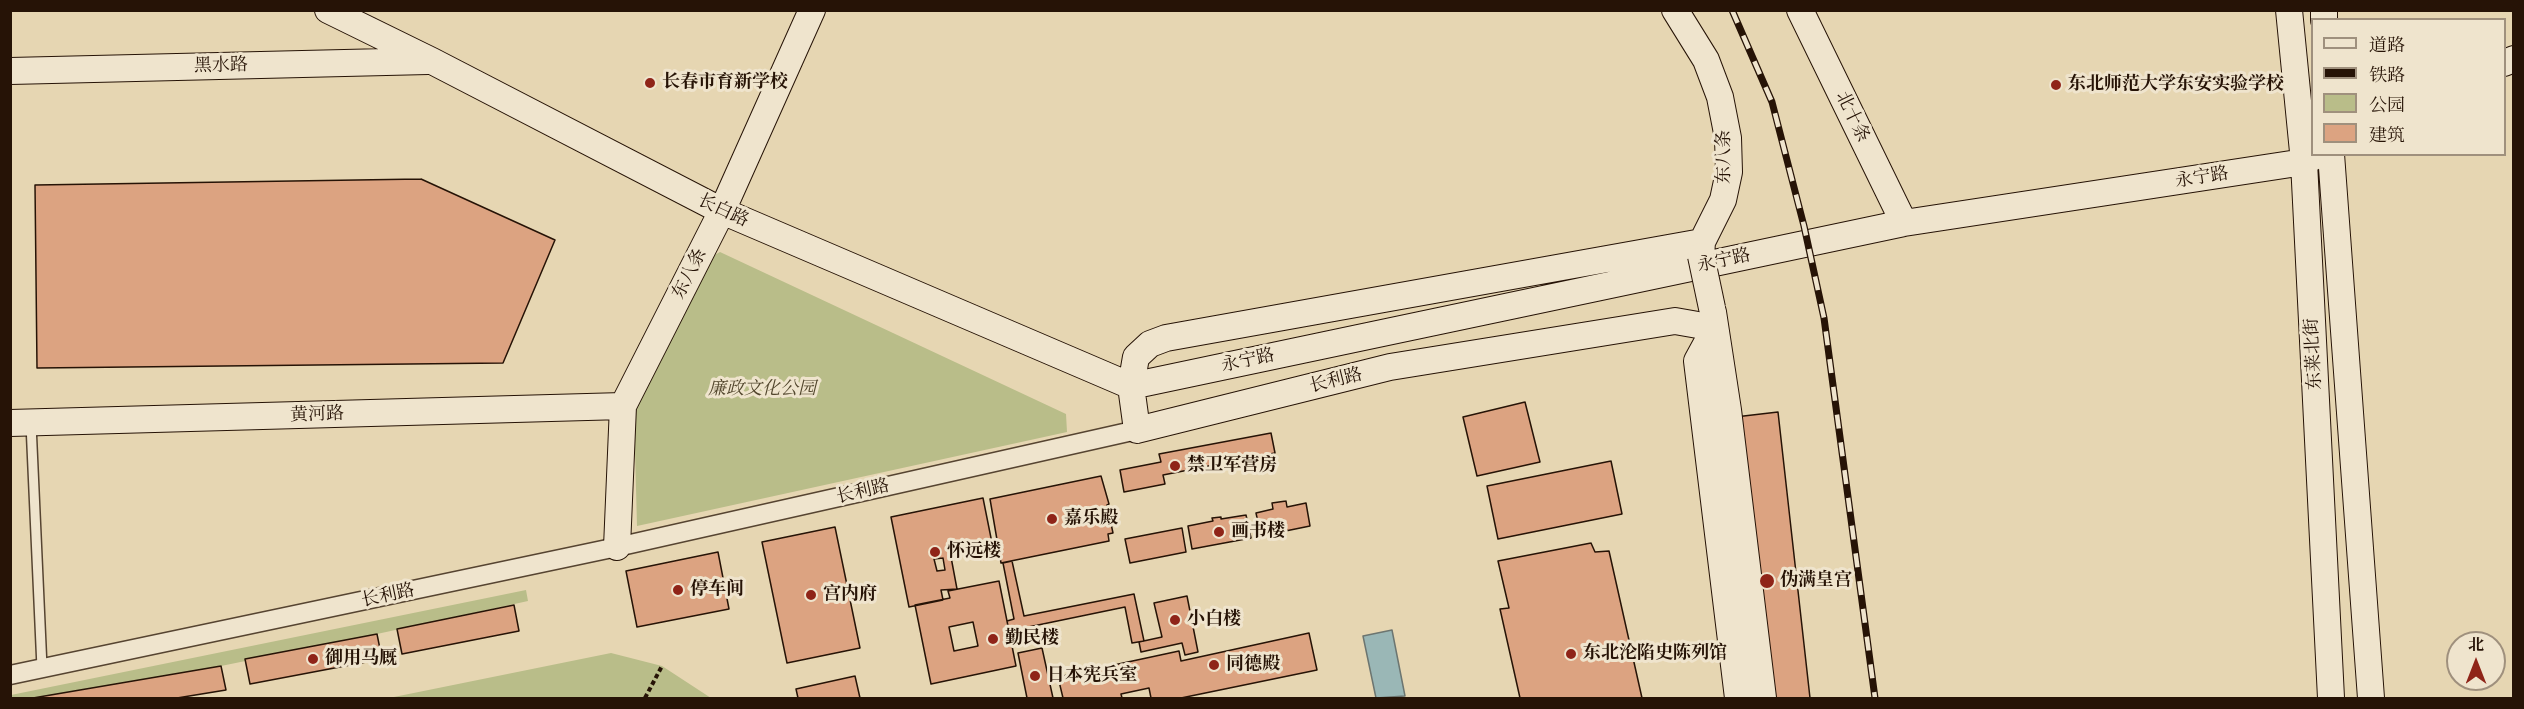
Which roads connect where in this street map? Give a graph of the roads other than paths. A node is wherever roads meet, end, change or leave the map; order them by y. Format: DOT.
graph roads {
  1 [pos="328,10"];
  2 [pos="812,10"];
  3 [pos="1676,10"];
  4 [pos="1800,10"];
  5 [pos="2289,10"];
  6 [pos="432,61"];
  7 [pos="10,71"];
  8 [pos="2331,156"];
  9 [pos="2311,158"];
  10 [pos="722,211"];
  11 [pos="1904,223"];
  12 [pos="1701,249"];
  13 [pos="1714,318"];
  14 [pos="1131,386"];
  15 [pos="623,406"];
  16 [pos="21,423"];
  17 [pos="1137,429"];
  18 [pos="617,547"];
  19 [pos="42,668"];
  20 [pos="10,675"];
  21 [pos="1738,699"];
  22 [pos="1763,699"];
  23 [pos="2331,699"];
  24 [pos="2371,699"];
  1 -- 6 [label="street, 长白路"];
  2 -- 10 [label="street, 东八条"];
  3 -- 12 [label="street, 东八条"];
  4 -- 11 [label="street, 北十条"];
  5 -- 9 [label="street, 东莱北街"];
  6 -- 7 [label="street, 黑水路"];
  6 -- 10 [label="street, 长白路"];
  8 -- 24 [label="street, 东莱北街"];
  9 -- 11 [label="street, 永宁路"];
  9 -- 23 [label="street, 东莱北街"];
  10 -- 14 [label="street, 长白路"];
  10 -- 15 [label="street, 东八条"];
  11 -- 14 [label="street, 永宁路"];
  12 -- 13 [label="street, bridge"];
  12 -- 14 [label="street"];
  13 -- 17 [label="street, 长利路"];
  13 -- 21 [label="street"];
  13 -- 22 [label="street"];
  14 -- 17 [label="street"];
  15 -- 16 [label="street, 黄河路"];
  15 -- 18 [label="street, 东八条"];
  16 -- 19 [label="lane"];
  17 -- 18 [label="street, 长利路"];
  18 -- 19 [label="street, 长利路"];
  19 -- 20 [label="street, 长利路"];
}
